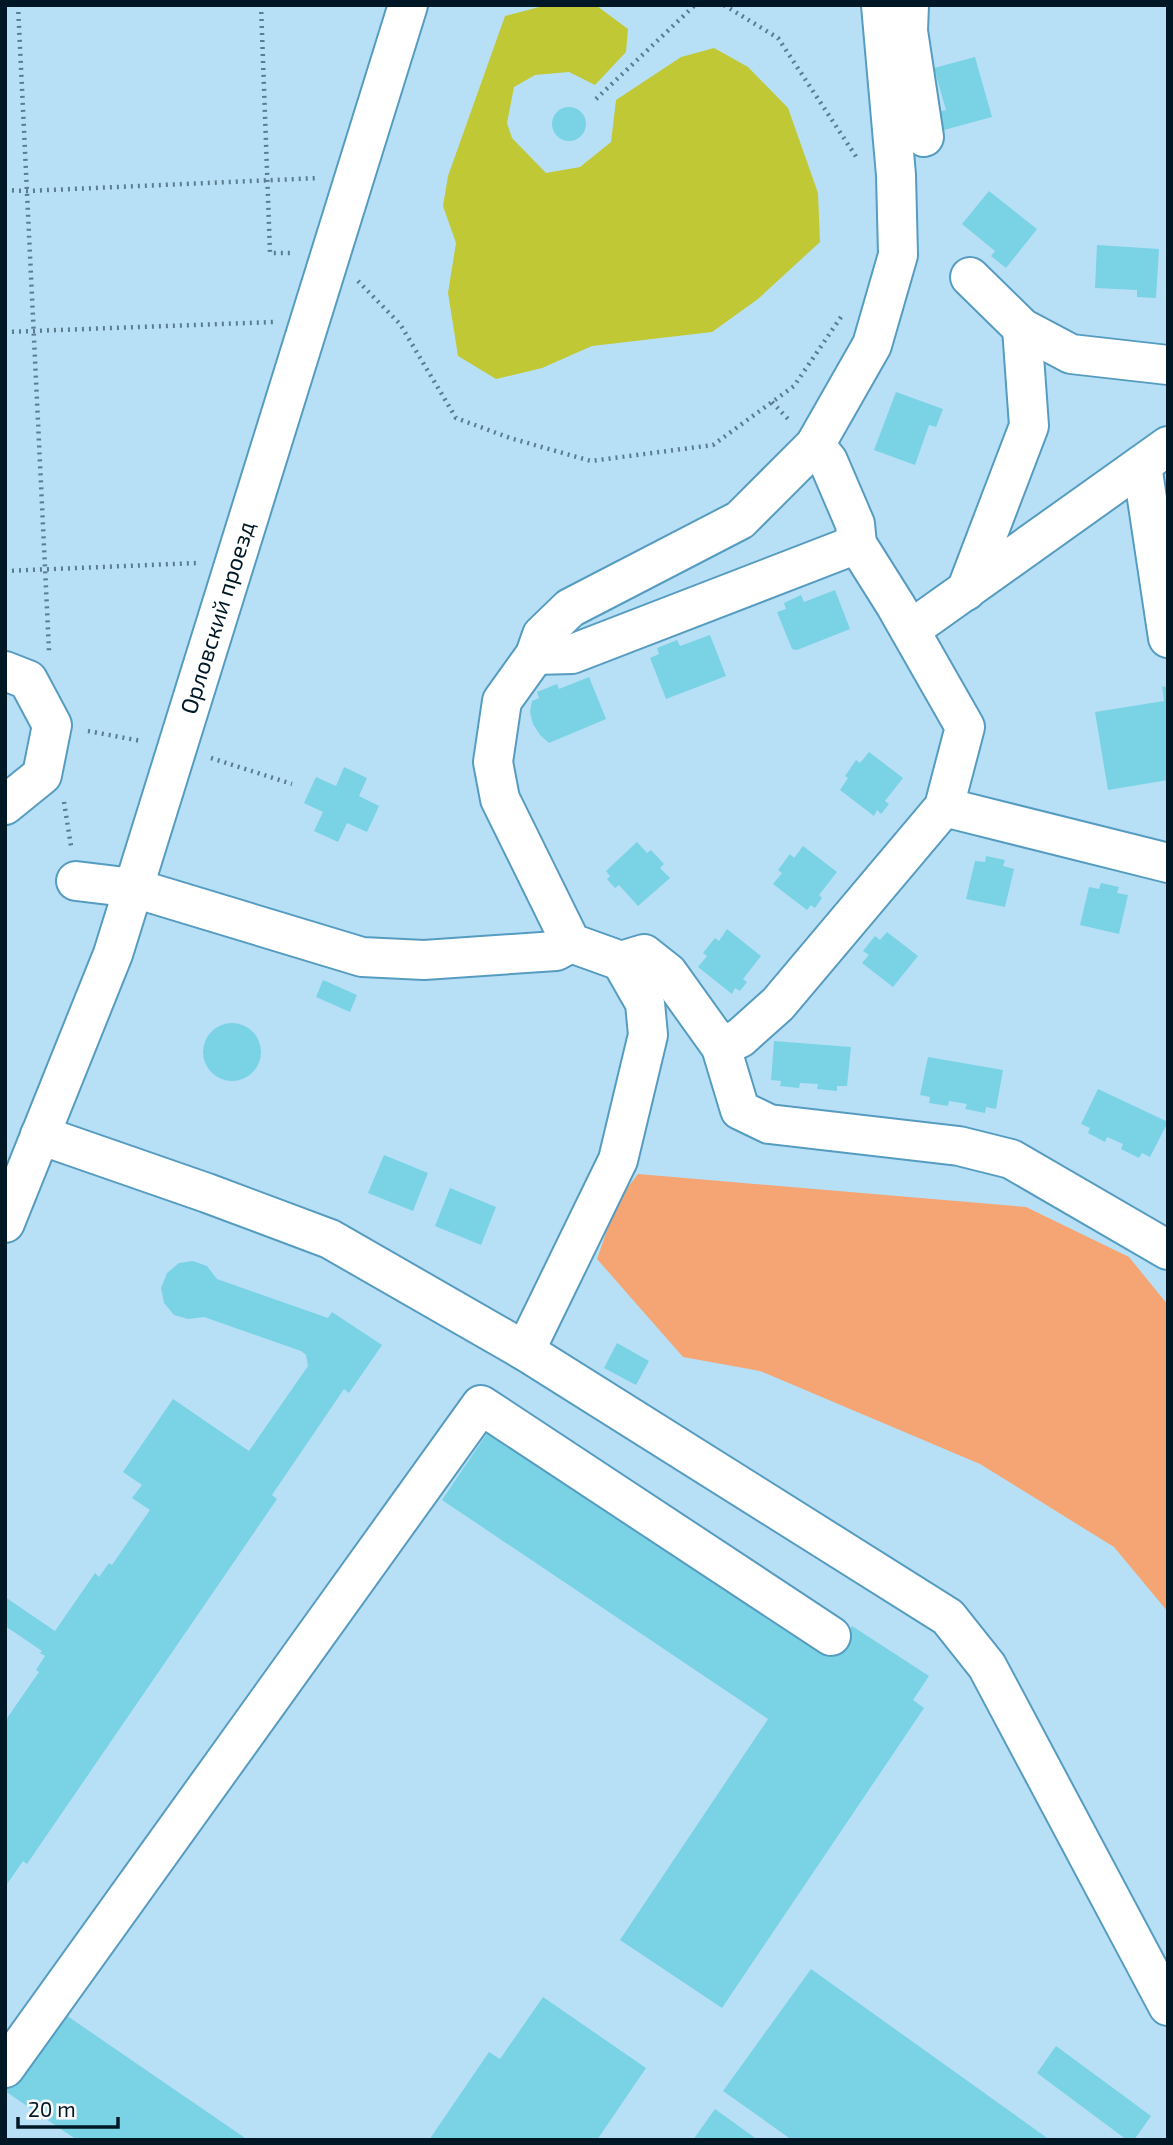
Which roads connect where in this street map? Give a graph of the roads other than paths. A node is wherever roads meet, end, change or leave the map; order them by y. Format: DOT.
graph roads {
  1 [pos="408,5"];
  2 [pos="881,5"];
  3 [pos="909,5"];
  4 [pos="924,137"];
  5 [pos="970,277"];
  6 [pos="1022,328"];
  7 [pos="1168,365"];
  8 [pos="814,445"];
  9 [pos="1155,456"];
  10 [pos="858,544"];
  11 [pos="966,591"];
  12 [pos="910,631"];
  13 [pos="1168,638"];
  14 [pos="535,655"];
  15 [pos="5,671"];
  16 [pos="5,805"];
  17 [pos="944,807"];
  18 [pos="1168,863"];
  19 [pos="76,881"];
  20 [pos="134,888"];
  21 [pos="571,943"];
  22 [pos="621,961"];
  23 [pos="721,1046"];
  24 [pos="40,1135"];
  25 [pos="9,1202"];
  26 [pos="1168,1250"];
  27 [pos="525,1351"];
  28 [pos="831,1636"];
  29 [pos="1168,2006"];
  30 [pos="5,2068"];
  1 -- 20 [label="street, Орловский проезд"];
  2 -- 8 [label="street"];
  3 -- 4 [label="street"];
  5 -- 6 [label="street"];
  6 -- 7 [label="street"];
  6 -- 11 [label="street"];
  8 -- 10 [label="street"];
  8 -- 14 [label="street"];
  9 -- 11 [label="street"];
  9 -- 13 [label="street"];
  10 -- 12 [label="street"];
  10 -- 14 [label="street"];
  11 -- 12 [label="street"];
  12 -- 17 [label="street"];
  14 -- 21 [label="street"];
  15 -- 16 [label="street"];
  17 -- 18 [label="street"];
  17 -- 23 [label="street"];
  19 -- 20 [label="street"];
  20 -- 21 [label="street"];
  20 -- 24 [label="street, Орловский проезд"];
  21 -- 22 [label="street"];
  22 -- 23 [label="street"];
  22 -- 27 [label="street"];
  23 -- 26 [label="street"];
  24 -- 25 [label="street, Орловский проезд"];
  24 -- 27 [label="street"];
  27 -- 29 [label="street"];
  28 -- 30 [label="street"];
}
